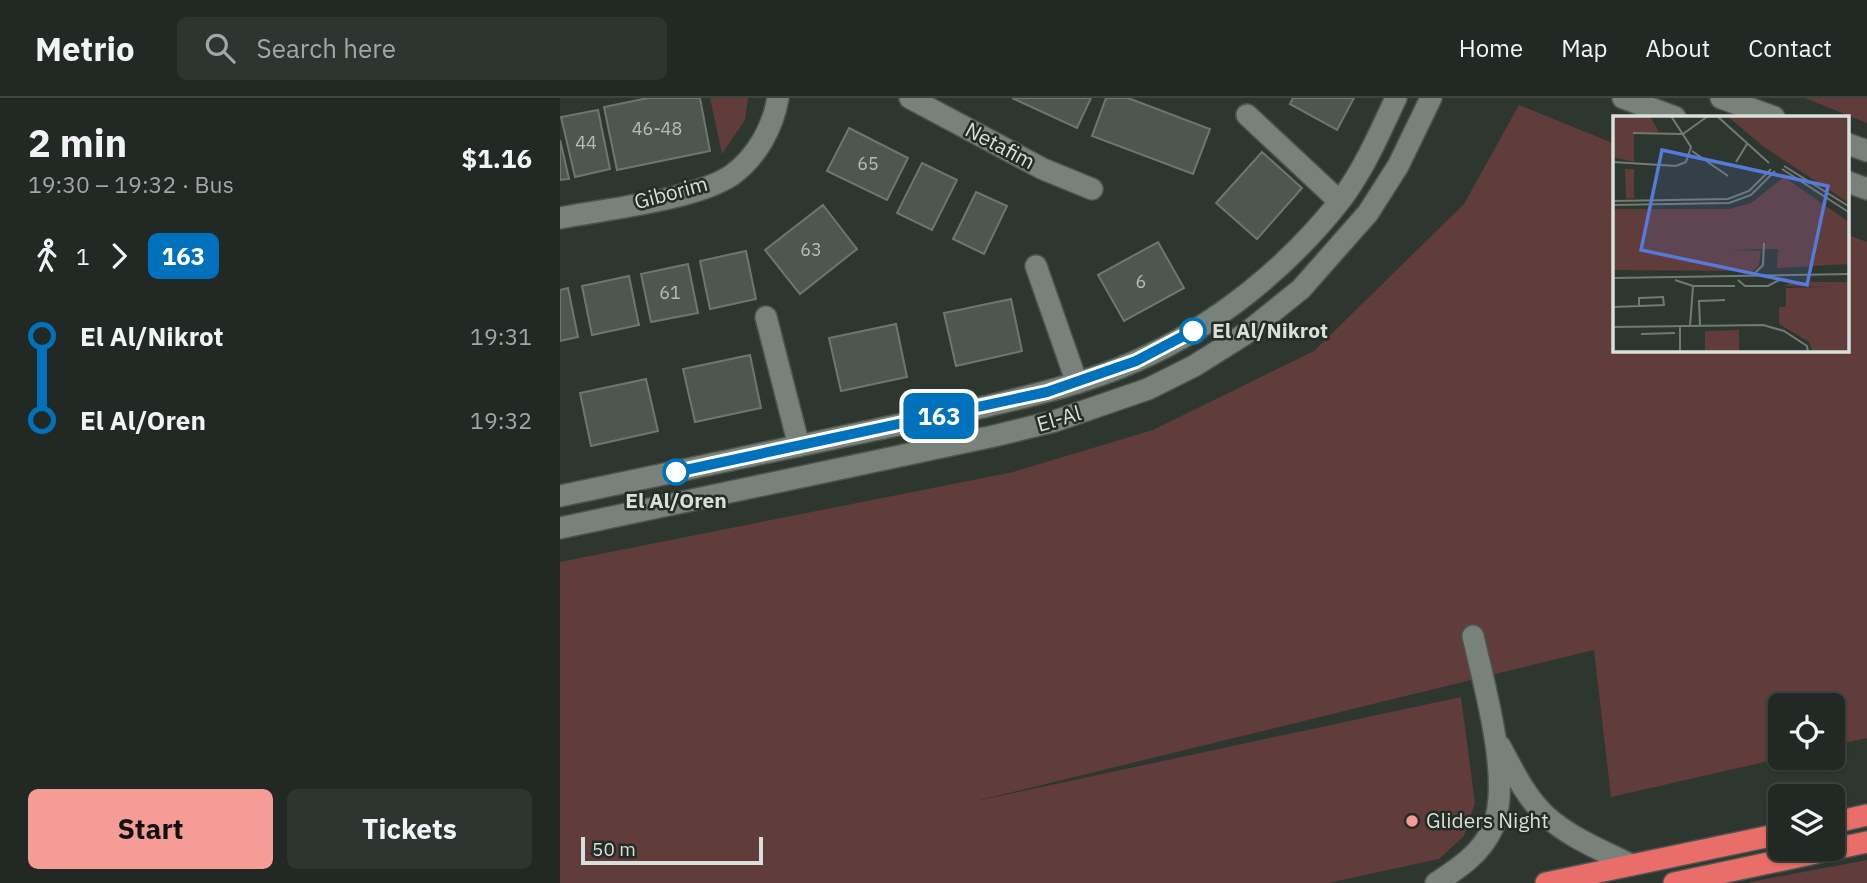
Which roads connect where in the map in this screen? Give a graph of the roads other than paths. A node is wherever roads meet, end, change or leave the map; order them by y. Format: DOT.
graph roads {
  1 [pos="778,98"];
  2 [pos="910,98"];
  3 [pos="1396,98"];
  4 [pos="1431,98"];
  5 [pos="1623,98"];
  6 [pos="1721,98"];
  7 [pos="1247,116"];
  8 [pos="1672,116"];
  9 [pos="1771,116"];
  10 [pos="1850,145"];
  11 [pos="1867,151"];
  12 [pos="1850,183"];
  13 [pos="1093,189"];
  14 [pos="1867,189"];
  15 [pos="1339,201"];
  16 [pos="560,218"];
  17 [pos="1035,266"];
  18 [pos="766,317"];
  19 [pos="1077,383"];
  20 [pos="799,446"];
  21 [pos="560,496"];
  22 [pos="560,528"];
  23 [pos="1473,636"];
  24 [pos="1494,735"];
  25 [pos="1867,815"];
  26 [pos="1845,820"];
  27 [pos="1768,836"];
  28 [pos="1867,842"];
  29 [pos="1631,865"];
  30 [pos="1436,883"];
  31 [pos="1546,883"];
  32 [pos="1674,883"];
  1 -- 16 [label="street, Giborim"];
  2 -- 13 [label="street, Netafim"];
  3 -- 15 [label="street, El-Al"];
  4 -- 22 [label="street, El-Al"];
  5 -- 8 [label="street"];
  6 -- 9 [label="street"];
  7 -- 15 [label="street"];
  10 -- 11 [label="street"];
  12 -- 14 [label="street"];
  15 -- 19 [label="street, El-Al"];
  17 -- 19 [label="street"];
  18 -- 20 [label="street"];
  19 -- 20 [label="street, El-Al"];
  20 -- 21 [label="street, El-Al"];
  23 -- 24 [label="street"];
  24 -- 29 [label="street"];
  24 -- 30 [label="street"];
  25 -- 26 [label="highway"];
  27 -- 29 [label="highway"];
  28 -- 32 [label="highway"];
  29 -- 31 [label="highway"];
}
